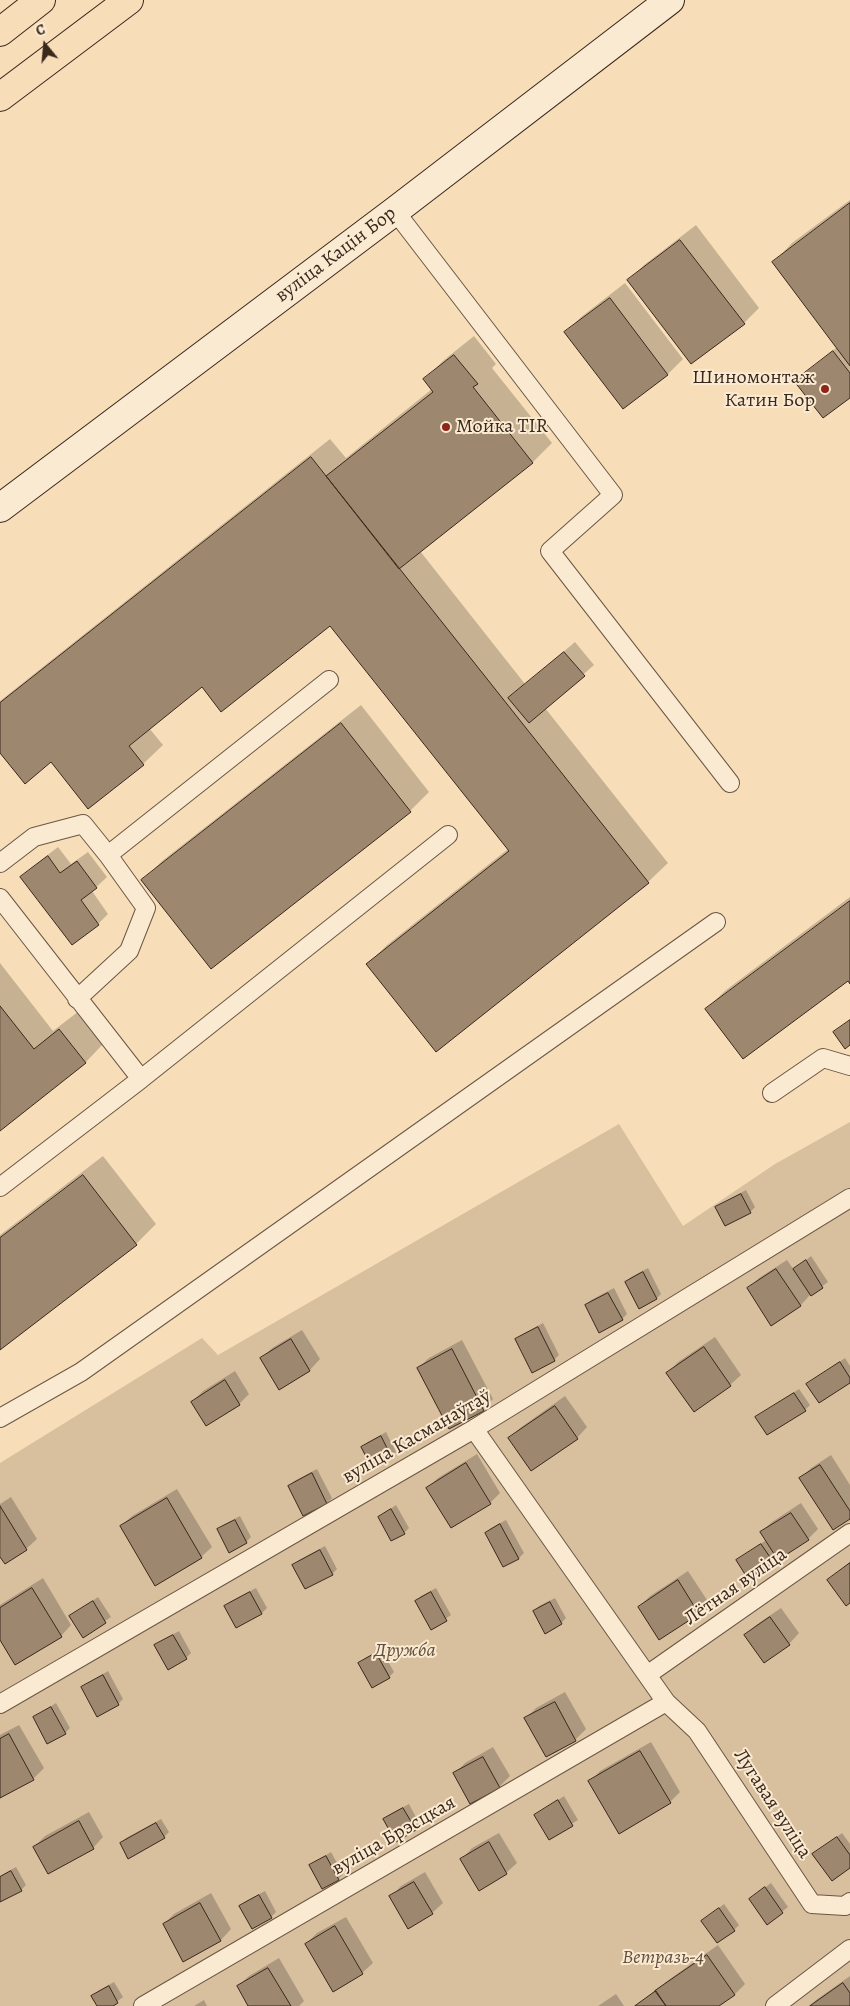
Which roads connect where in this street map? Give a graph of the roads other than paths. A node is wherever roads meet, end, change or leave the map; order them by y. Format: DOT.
graph roads {
  1 [pos="41,0"];
  2 [pos="128,0"];
  3 [pos="670,0"];
  4 [pos="0,32"];
  5 [pos="0,97"];
  6 [pos="394,211"];
  7 [pos="0,508"];
  8 [pos="329,680"];
  9 [pos="730,783"];
  10 [pos="448,835"];
  11 [pos="108,855"];
  12 [pos="0,863"];
  13 [pos="0,898"];
  14 [pos="716,922"];
  15 [pos="77,999"];
  16 [pos="850,1066"];
  17 [pos="141,1079"];
  18 [pos="772,1093"];
  19 [pos="0,1187"];
  20 [pos="850,1198"];
  21 [pos="0,1418"];
  22 [pos="474,1429"];
  23 [pos="850,1533"];
  24 [pos="648,1675"];
  25 [pos="666,1702"];
  26 [pos="0,1704"];
  27 [pos="850,1902"];
  28 [pos="850,1949"];
  29 [pos="143,2006"];
  30 [pos="775,2006"];
  1 -- 4 [label="highway"];
  2 -- 5 [label="highway"];
  3 -- 6 [label="main road, вуліца Кацін Бор"];
  6 -- 7 [label="main road, вуліца Кацін Бор"];
  6 -- 9 [label="lane"];
  8 -- 11 [label="lane"];
  10 -- 17 [label="lane"];
  11 -- 12 [label="lane"];
  11 -- 15 [label="lane"];
  13 -- 15 [label="lane"];
  14 -- 21 [label="lane"];
  15 -- 17 [label="lane"];
  16 -- 18 [label="lane"];
  17 -- 19 [label="lane"];
  20 -- 22 [label="lane, вуліца Касманаўтаў"];
  22 -- 24 [label="lane"];
  22 -- 26 [label="lane, вуліца Касманаўтаў"];
  23 -- 24 [label="lane, Лётная вуліца"];
  24 -- 25 [label="lane"];
  25 -- 27 [label="lane, Лугавая вуліца"];
  25 -- 29 [label="lane, вуліца Брэсцкая"];
  28 -- 30 [label="lane"];
}
